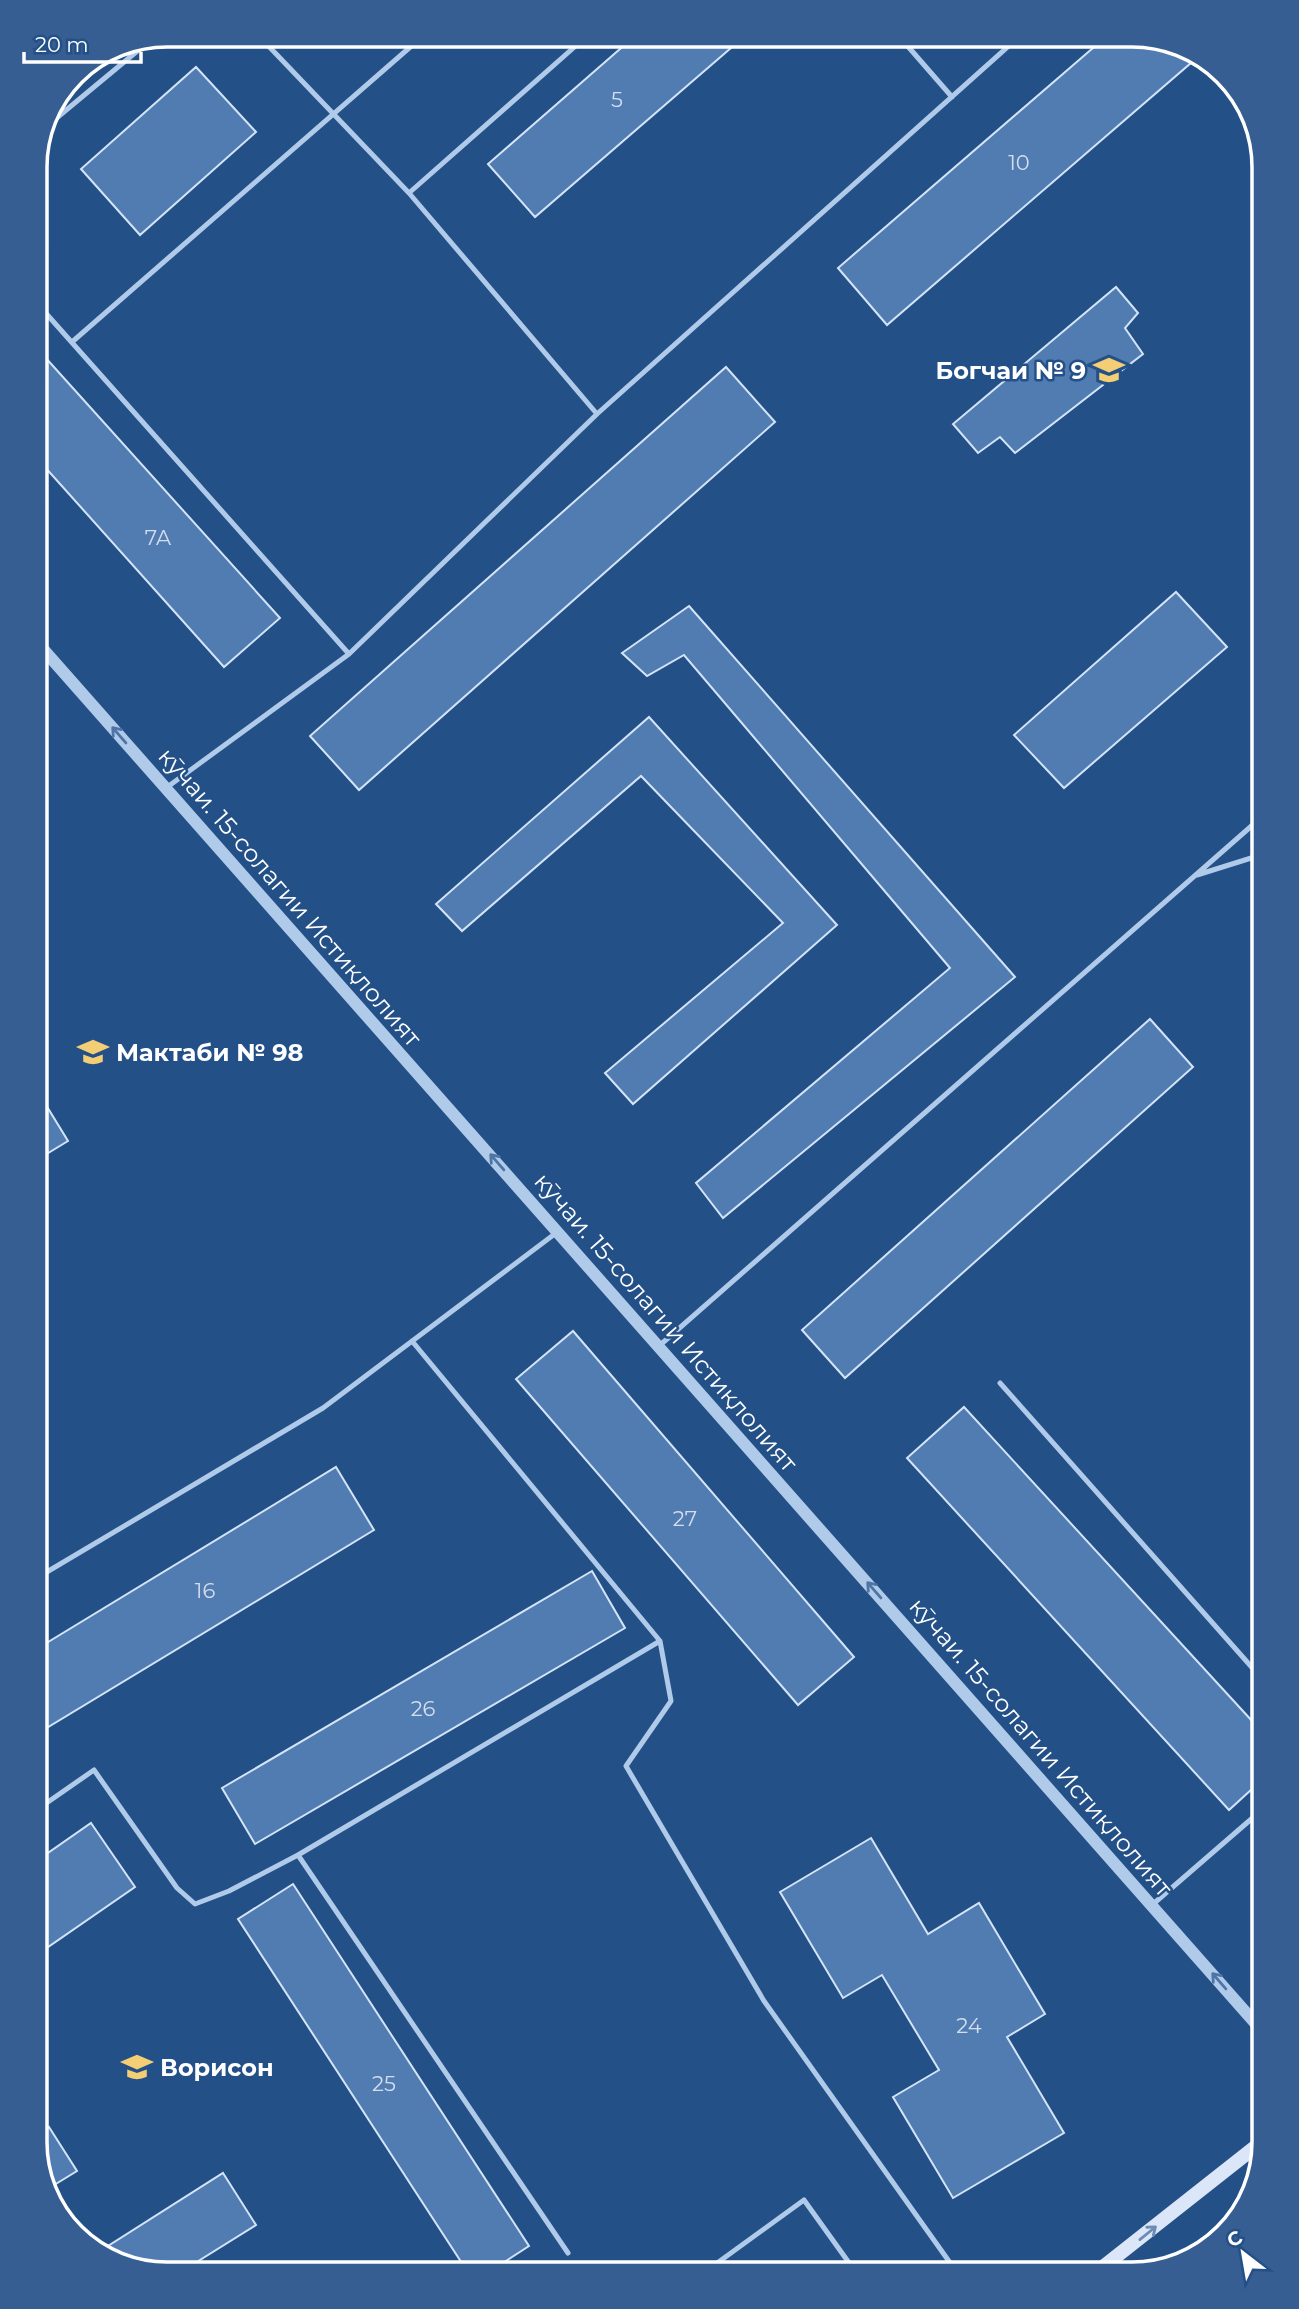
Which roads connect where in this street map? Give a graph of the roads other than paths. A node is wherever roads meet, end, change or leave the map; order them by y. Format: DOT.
graph roads {
  1 [pos="269,47"];
  2 [pos="410,47"];
  3 [pos="573,47"];
  4 [pos="909,48"];
  5 [pos="1007,48"];
  6 [pos="135,53"];
  7 [pos="952,97"];
  8 [pos="333,114"];
  9 [pos="59,116"];
  10 [pos="409,193"];
  11 [pos="48,315"];
  12 [pos="72,342"];
  13 [pos="597,414"];
  14 [pos="48,654"];
  15 [pos="349,654"];
  16 [pos="166,788"];
  17 [pos="1252,825"];
  18 [pos="1252,858"];
  19 [pos="1194,876"];
  20 [pos="558,1232"];
  21 [pos="412,1341"];
  22 [pos="659,1346"];
  23 [pos="1000,1383"];
  24 [pos="47,1572"];
  25 [pos="660,1641"];
  26 [pos="1252,1667"];
  27 [pos="47,1803"];
  28 [pos="1252,1818"];
  29 [pos="298,1855"];
  30 [pos="1152,1905"];
  31 [pos="1252,2019"];
  32 [pos="1251,2150"];
  33 [pos="568,2253"];
  34 [pos="719,2262"];
  35 [pos="848,2262"];
  36 [pos="950,2262"];
  37 [pos="1109,2262"];
  1 -- 8 [label="lane"];
  2 -- 8 [label="lane"];
  3 -- 10 [label="lane"];
  4 -- 7 [label="lane"];
  5 -- 7 [label="lane"];
  6 -- 9 [label="lane"];
  7 -- 13 [label="lane"];
  8 -- 10 [label="lane"];
  8 -- 12 [label="lane"];
  10 -- 13 [label="lane"];
  11 -- 12 [label="lane"];
  12 -- 15 [label="lane"];
  13 -- 15 [label="lane"];
  16 -- 14 [label="street, кӯчаи. 15-солагии Истиқлолият, one-way"];
  15 -- 16 [label="lane"];
  20 -- 16 [label="street, кӯчаи. 15-солагии Истиқлолият, one-way"];
  17 -- 19 [label="lane"];
  18 -- 19 [label="lane"];
  19 -- 22 [label="lane"];
  20 -- 21 [label="lane"];
  20 -- 22 [label="street, кӯчаи. 15-солагии Истиқлолият"];
  21 -- 24 [label="lane"];
  21 -- 25 [label="lane"];
  30 -- 22 [label="street, кӯчаи. 15-солагии Истиқлолият, one-way"];
  23 -- 26 [label="lane"];
  25 -- 29 [label="lane"];
  25 -- 36 [label="lane"];
  27 -- 29 [label="lane"];
  28 -- 30 [label="lane"];
  29 -- 33 [label="lane"];
  31 -- 30 [label="street, кӯчаи. 15-солагии Истиқлолият, one-way"];
  37 -- 32 [label="main road, one-way"];
  34 -- 35 [label="lane"];
}
